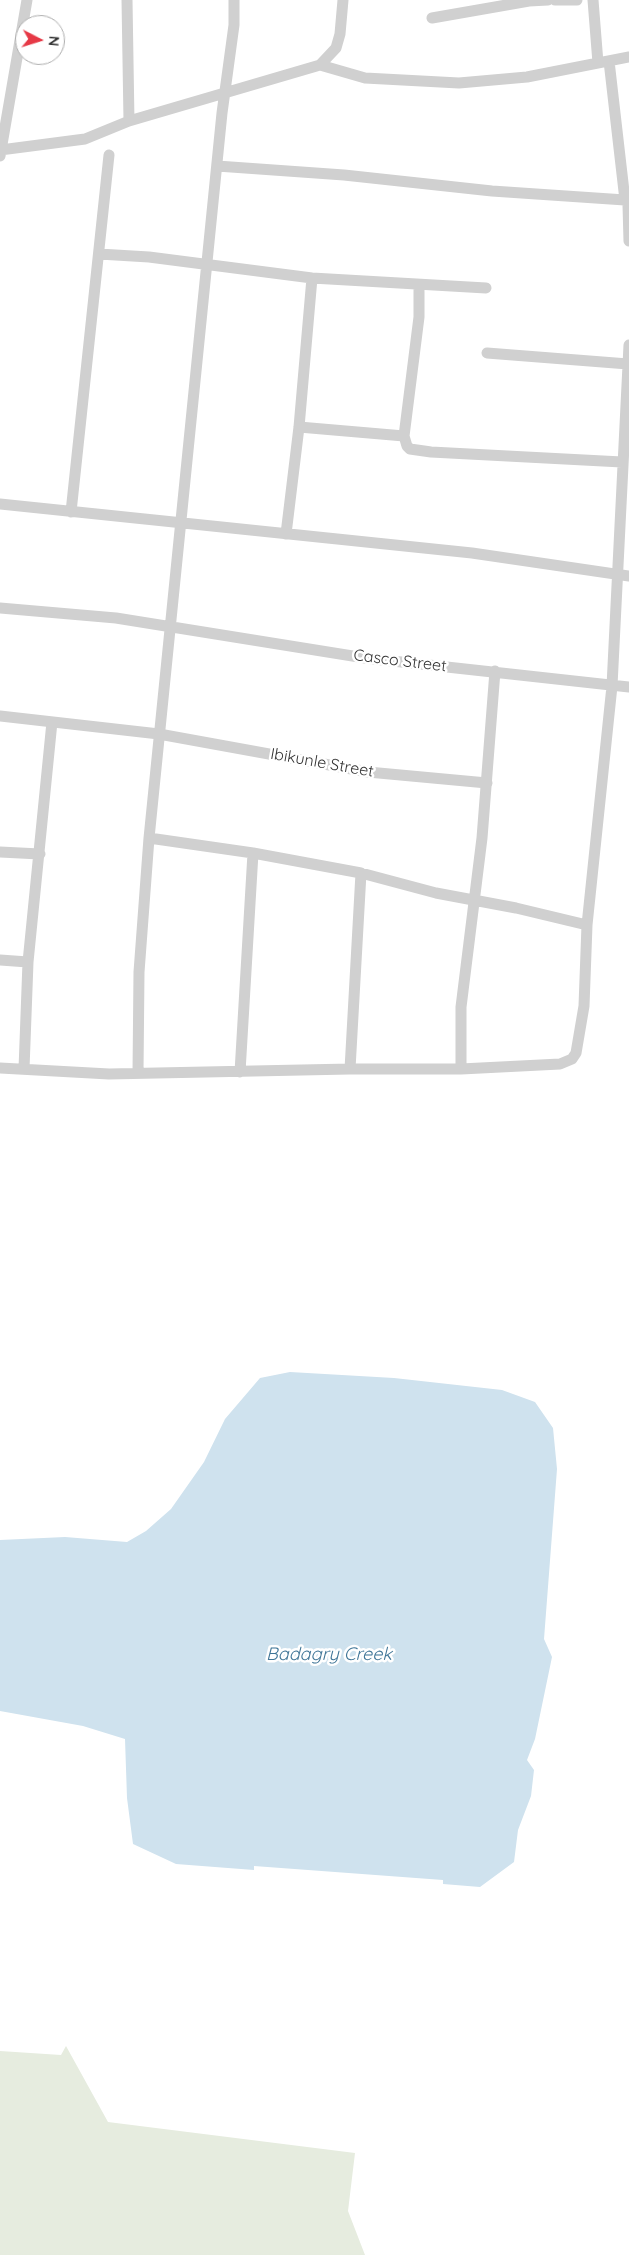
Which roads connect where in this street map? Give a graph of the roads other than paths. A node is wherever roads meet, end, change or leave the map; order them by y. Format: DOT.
graph roads {
  1 [pos="27,0"];
  2 [pos="127,0"];
  3 [pos="234,0"];
  4 [pos="343,0"];
  5 [pos="548,0"];
  6 [pos="556,0"];
  7 [pos="577,0"];
  8 [pos="593,0"];
  9 [pos="432,18"];
  10 [pos="629,57"];
  11 [pos="603,62"];
  12 [pos="320,65"];
  13 [pos="224,94"];
  14 [pos="4,102"];
  15 [pos="129,121"];
  16 [pos="0,150"];
  17 [pos="109,155"];
  18 [pos="0,156"];
  19 [pos="218,166"];
  20 [pos="627,203"];
  21 [pos="629,241"];
  22 [pos="99,254"];
  23 [pos="208,264"];
  24 [pos="312,278"];
  25 [pos="419,285"];
  26 [pos="486,288"];
  27 [pos="629,345"];
  28 [pos="487,353"];
  29 [pos="628,364"];
  30 [pos="299,427"];
  31 [pos="404,436"];
  32 [pos="622,462"];
  33 [pos="0,504"];
  34 [pos="71,512"];
  35 [pos="180,522"];
  36 [pos="286,534"];
  37 [pos="616,576"];
  38 [pos="629,576"];
  39 [pos="0,608"];
  40 [pos="172,626"];
  41 [pos="495,671"];
  42 [pos="612,686"];
  43 [pos="629,687"];
  44 [pos="0,716"];
  45 [pos="52,722"];
  46 [pos="159,734"];
  47 [pos="487,783"];
  48 [pos="149,838"];
  49 [pos="0,852"];
  50 [pos="253,853"];
  51 [pos="40,854"];
  52 [pos="361,873"];
  53 [pos="475,900"];
  54 [pos="587,925"];
  55 [pos="0,960"];
  56 [pos="28,962"];
  57 [pos="0,1068"];
  58 [pos="350,1068"];
  59 [pos="461,1068"];
  60 [pos="24,1069"];
  61 [pos="138,1072"];
  62 [pos="240,1072"];
  1 -- 14 [label="street"];
  2 -- 15 [label="street"];
  3 -- 13 [label="street"];
  4 -- 12 [label="street"];
  5 -- 9 [label="street"];
  6 -- 7 [label="street"];
  8 -- 11 [label="street"];
  10 -- 11 [label="street"];
  11 -- 12 [label="street"];
  11 -- 20 [label="street"];
  12 -- 13 [label="street"];
  13 -- 15 [label="street"];
  13 -- 19 [label="street"];
  14 -- 16 [label="street"];
  15 -- 16 [label="street"];
  16 -- 18 [label="street"];
  17 -- 22 [label="street"];
  19 -- 20 [label="street"];
  19 -- 23 [label="street"];
  20 -- 21 [label="street"];
  22 -- 23 [label="street"];
  22 -- 34 [label="street"];
  23 -- 24 [label="street"];
  23 -- 35 [label="street"];
  24 -- 25 [label="street"];
  24 -- 30 [label="street"];
  25 -- 26 [label="street"];
  25 -- 31 [label="street"];
  27 -- 29 [label="street"];
  28 -- 29 [label="street"];
  29 -- 32 [label="street"];
  30 -- 31 [label="street"];
  30 -- 36 [label="street"];
  31 -- 32 [label="street"];
  32 -- 37 [label="street"];
  33 -- 34 [label="street"];
  34 -- 35 [label="street"];
  35 -- 36 [label="street"];
  35 -- 40 [label="street"];
  36 -- 37 [label="street"];
  37 -- 38 [label="street"];
  37 -- 42 [label="street"];
  39 -- 40 [label="street, Casco Street"];
  40 -- 41 [label="street, Casco Street"];
  40 -- 46 [label="street"];
  41 -- 42 [label="street, Casco Street"];
  41 -- 47 [label="street"];
  42 -- 43 [label="street, Casco Street"];
  42 -- 54 [label="street"];
  44 -- 45 [label="street, Ibikunle Street"];
  45 -- 46 [label="street, Ibikunle Street"];
  45 -- 51 [label="street"];
  46 -- 47 [label="street, Ibikunle Street"];
  46 -- 48 [label="street"];
  47 -- 53 [label="street"];
  48 -- 50 [label="street"];
  48 -- 61 [label="street"];
  49 -- 51 [label="street"];
  50 -- 52 [label="street"];
  50 -- 62 [label="street"];
  51 -- 56 [label="street"];
  52 -- 53 [label="street"];
  52 -- 58 [label="street"];
  53 -- 54 [label="street"];
  53 -- 59 [label="street"];
  54 -- 59 [label="street"];
  55 -- 56 [label="street"];
  56 -- 60 [label="street"];
  57 -- 60 [label="street"];
  58 -- 59 [label="street"];
  58 -- 62 [label="street"];
  60 -- 61 [label="street"];
  61 -- 62 [label="street"];
}
